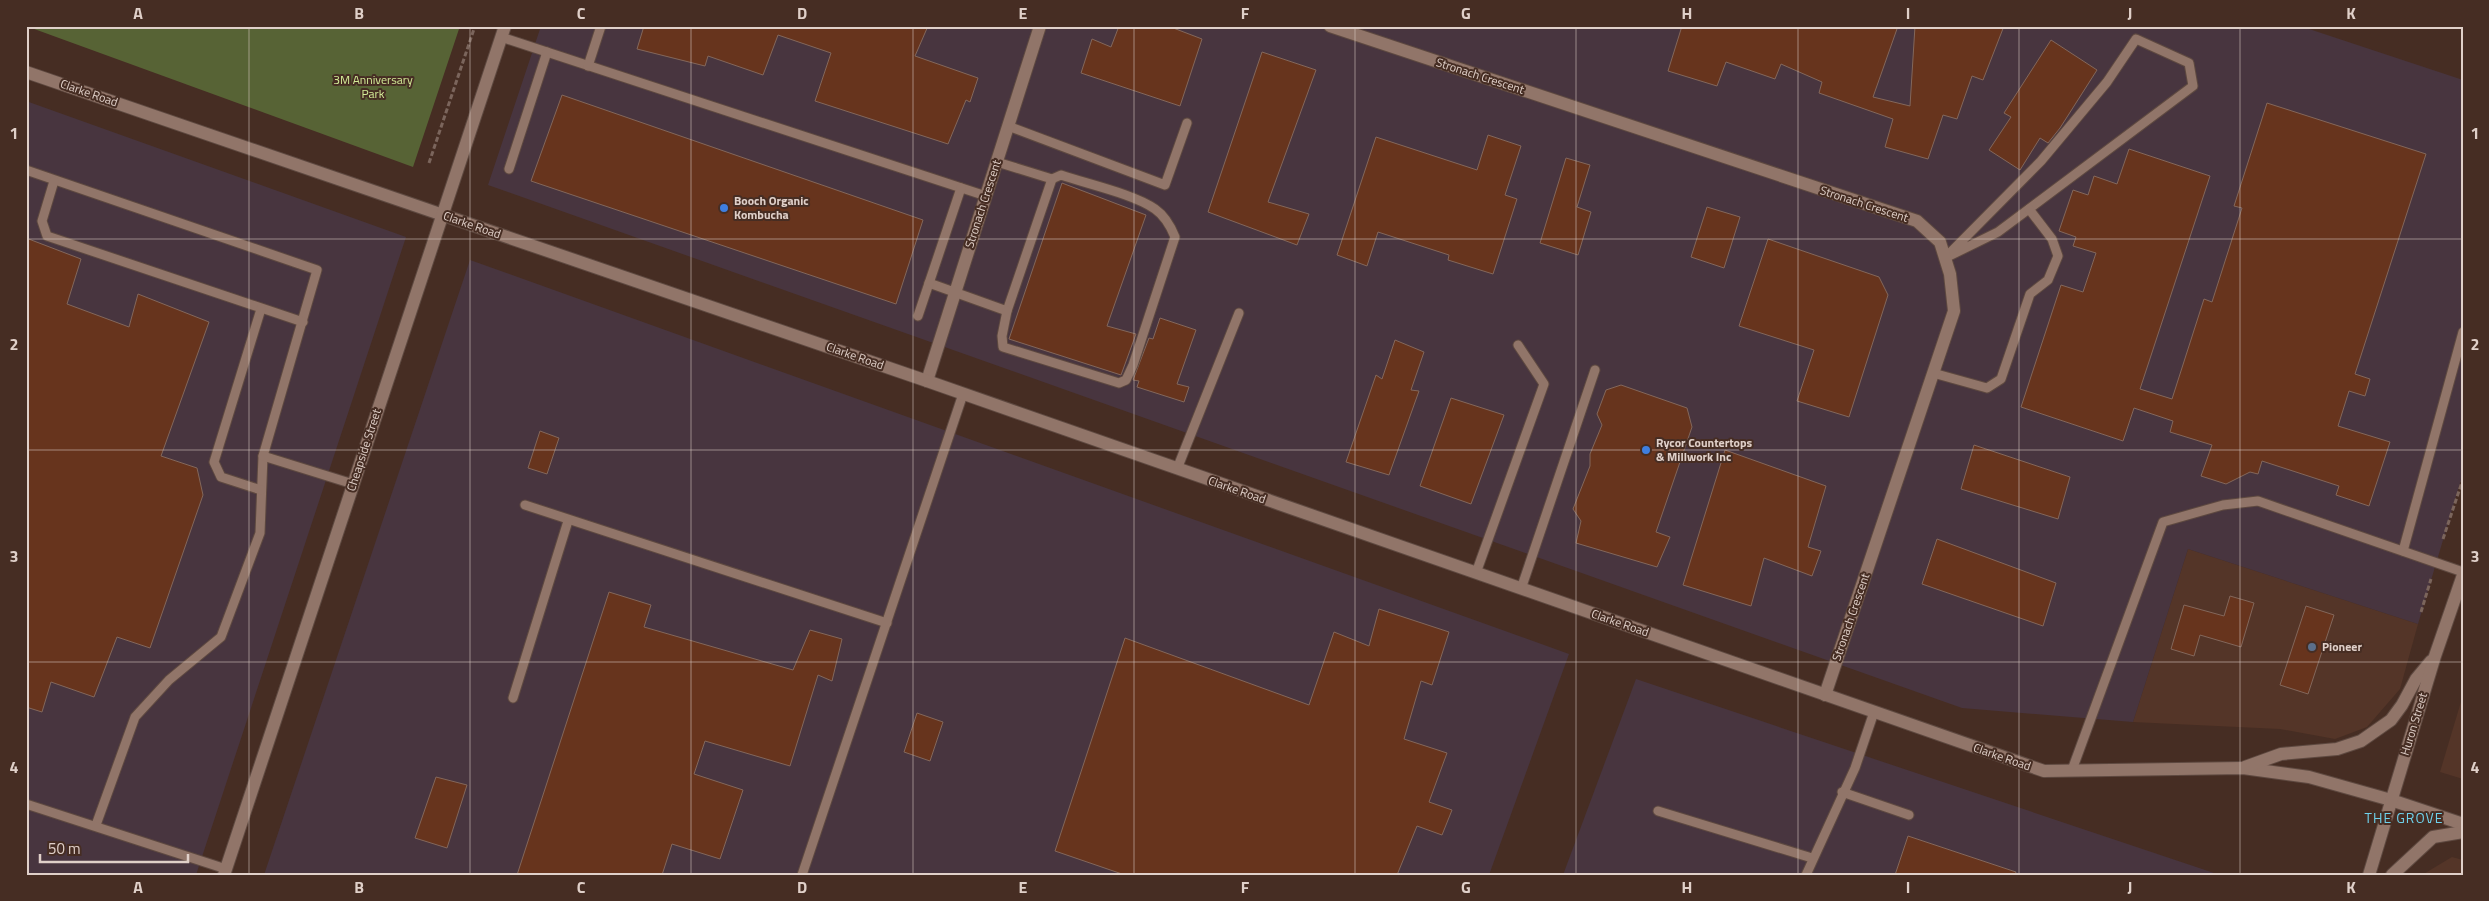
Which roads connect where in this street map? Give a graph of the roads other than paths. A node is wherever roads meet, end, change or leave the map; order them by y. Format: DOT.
graph roads {
  1 [pos="601,26"];
  2 [pos="1040,26"];
  3 [pos="1330,26"];
  4 [pos="503,32"];
  5 [pos="547,52"];
  6 [pos="588,66"];
  7 [pos="26,72"];
  8 [pos="1187,123"];
  9 [pos="1008,126"];
  10 [pos="997,162"];
  11 [pos="509,169"];
  12 [pos="26,170"];
  13 [pos="1052,179"];
  14 [pos="54,181"];
  15 [pos="960,188"];
  16 [pos="986,196"];
  17 [pos="2029,209"];
  18 [pos="441,214"];
  19 [pos="1945,258"];
  20 [pos="929,283"];
  21 [pos="955,292"];
  22 [pos="261,309"];
  23 [pos="1007,311"];
  24 [pos="1240,313"];
  25 [pos="918,316"];
  26 [pos="303,322"];
  27 [pos="2463,332"];
  28 [pos="1518,345"];
  29 [pos="1595,370"];
  30 [pos="1933,373"];
  31 [pos="927,381"];
  32 [pos="963,394"];
  33 [pos="263,456"];
  34 [pos="1177,469"];
  35 [pos="353,484"];
  36 [pos="261,490"];
  37 [pos="525,505"];
  38 [pos="568,521"];
  39 [pos="2403,551"];
  40 [pos="1476,573"];
  41 [pos="2463,574"];
  42 [pos="1521,589"];
  43 [pos="887,624"];
  44 [pos="2435,656"];
  45 [pos="1825,695"];
  46 [pos="513,698"];
  47 [pos="1874,712"];
  48 [pos="2243,768"];
  49 [pos="2072,770"];
  50 [pos="1842,792"];
  51 [pos="2391,800"];
  52 [pos="26,804"];
  53 [pos="1658,811"];
  54 [pos="1909,815"];
  55 [pos="2463,824"];
  56 [pos="96,825"];
  57 [pos="2463,832"];
  58 [pos="1812,858"];
  59 [pos="225,872"];
  60 [pos="802,875"];
  61 [pos="1806,875"];
  62 [pos="2369,875"];
  63 [pos="2392,875"];
  1 -- 6 [label="lane"];
  2 -- 9 [label="main road, Stronach Crescent"];
  3 -- 19 [label="main road, Stronach Crescent"];
  4 -- 5 [label="lane"];
  4 -- 18 [label="main road, Cheapside Street"];
  5 -- 6 [label="lane"];
  5 -- 11 [label="lane"];
  6 -- 15 [label="lane"];
  7 -- 18 [label="main road, Clarke Road"];
  8 -- 9 [label="lane"];
  9 -- 10 [label="main road, Stronach Crescent"];
  10 -- 13 [label="lane"];
  10 -- 16 [label="main road, Stronach Crescent"];
  12 -- 14 [label="lane"];
  13 -- 23 [label="lane"];
  13 -- 23 [label="lane"];
  14 -- 22 [label="lane"];
  14 -- 26 [label="lane"];
  15 -- 16 [label="lane"];
  15 -- 20 [label="lane"];
  16 -- 21 [label="main road, Stronach Crescent"];
  17 -- 19 [label="lane"];
  17 -- 19 [label="lane"];
  17 -- 30 [label="lane"];
  18 -- 31 [label="main road, Clarke Road"];
  18 -- 35 [label="main road, Cheapside Street"];
  19 -- 30 [label="main road, Stronach Crescent"];
  20 -- 21 [label="lane"];
  20 -- 25 [label="lane"];
  21 -- 23 [label="lane"];
  21 -- 31 [label="main road, Stronach Crescent"];
  22 -- 26 [label="lane"];
  22 -- 36 [label="lane"];
  24 -- 34 [label="lane"];
  26 -- 33 [label="lane"];
  27 -- 39 [label="lane"];
  28 -- 40 [label="lane"];
  29 -- 42 [label="lane"];
  30 -- 45 [label="main road, Stronach Crescent"];
  31 -- 32 [label="main road, Clarke Road"];
  32 -- 34 [label="main road, Clarke Road"];
  32 -- 43 [label="lane"];
  33 -- 35 [label="lane"];
  33 -- 36 [label="lane"];
  34 -- 40 [label="main road, Clarke Road"];
  35 -- 59 [label="main road, Cheapside Street"];
  36 -- 56 [label="lane"];
  37 -- 38 [label="lane"];
  38 -- 43 [label="lane"];
  38 -- 46 [label="lane"];
  39 -- 41 [label="lane"];
  39 -- 49 [label="lane"];
  40 -- 42 [label="main road, Clarke Road"];
  41 -- 44 [label="main road, Huron Street"];
  42 -- 45 [label="main road, Clarke Road"];
  43 -- 60 [label="lane"];
  44 -- 48 [label="main road"];
  44 -- 51 [label="main road, Huron Street"];
  45 -- 47 [label="main road, Clarke Road"];
  47 -- 49 [label="main road, Clarke Road"];
  47 -- 50 [label="lane"];
  48 -- 49 [label="main road, Clarke Road"];
  48 -- 51 [label="main road, Clarke Road"];
  50 -- 54 [label="lane"];
  50 -- 58 [label="lane"];
  51 -- 55 [label="main road, Clarke Road"];
  51 -- 62 [label="main road, Huron Street"];
  52 -- 56 [label="lane"];
  53 -- 58 [label="lane"];
  56 -- 59 [label="lane"];
  57 -- 63 [label="main road"];
  58 -- 61 [label="lane"];
}
